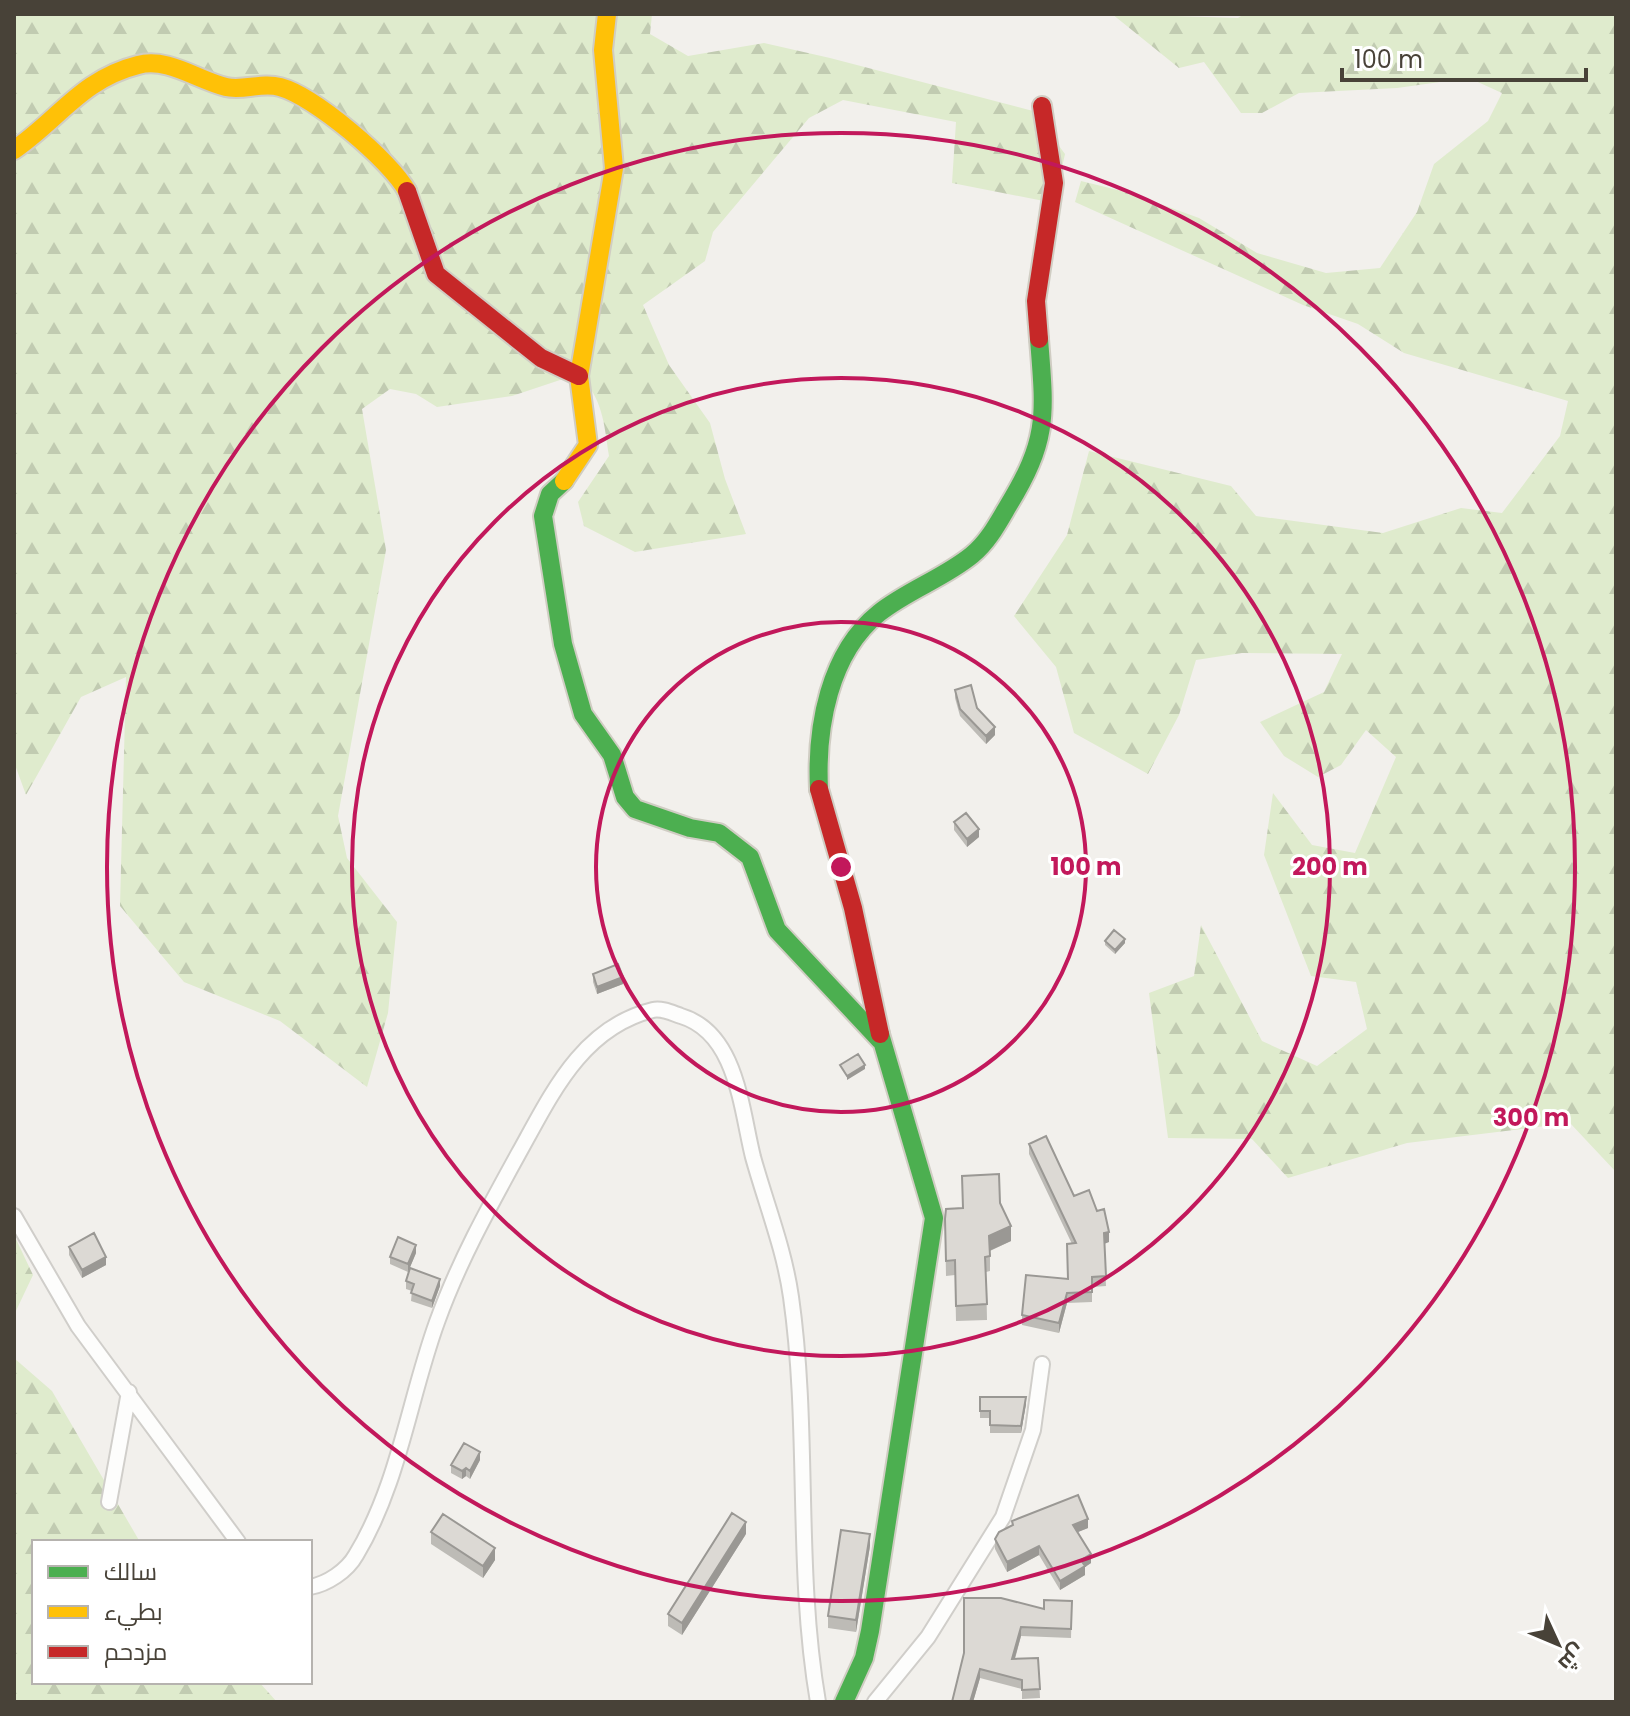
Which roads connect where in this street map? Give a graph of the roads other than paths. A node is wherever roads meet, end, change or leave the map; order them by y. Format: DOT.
graph roads {
  1 [pos="607,14"];
  2 [pos="1042,106"];
  3 [pos="14,150"];
  4 [pos="579,376"];
  5 [pos="882,1042"];
  6 [pos="14,1216"];
  7 [pos="1042,1364"];
  8 [pos="129,1392"];
  9 [pos="109,1502"];
  10 [pos="237,1540"];
  11 [pos="312,1586"];
  12 [pos="818,1702"];
  13 [pos="844,1702"];
  14 [pos="875,1702"];
  1 -- 4 [label="street"];
  2 -- 5 [label="street"];
  3 -- 4 [label="street"];
  4 -- 5 [label="street"];
  5 -- 13 [label="street"];
  6 -- 8 [label="street"];
  7 -- 14 [label="street"];
  8 -- 9 [label="street"];
  8 -- 10 [label="street"];
  11 -- 12 [label="street"];
}
